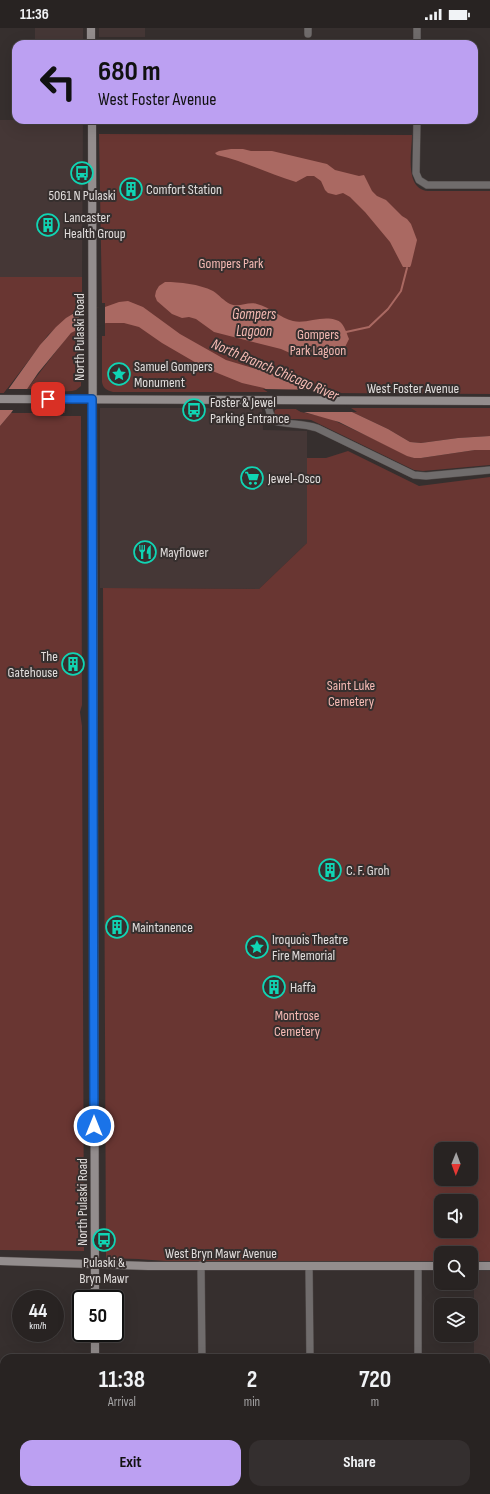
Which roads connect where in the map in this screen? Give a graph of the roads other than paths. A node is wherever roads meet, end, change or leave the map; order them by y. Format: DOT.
graph roads {
  1 [pos="91,28"];
  2 [pos="417,28"];
  3 [pos="91,40"];
  4 [pos="417,40"];
  5 [pos="92,124"];
  6 [pos="416,124"];
  7 [pos="490,185"];
  8 [pos="0,399"];
  9 [pos="92,399"];
  10 [pos="266,400"];
  11 [pos="490,401"];
  12 [pos="490,470"];
  13 [pos="0,1261"];
  14 [pos="95,1264"];
  15 [pos="201,1265"];
  16 [pos="309,1266"];
  17 [pos="418,1266"];
  18 [pos="434,1266"];
  19 [pos="478,1266"];
  20 [pos="490,1266"];
  21 [pos="95,1290"];
  22 [pos="95,1342"];
  23 [pos="95,1354"];
  24 [pos="202,1354"];
  25 [pos="310,1354"];
  26 [pos="418,1354"];
  1 -- 3 [label="main road"];
  2 -- 4 [label="street"];
  5 -- 9 [label="main road, North Pulaski Road"];
  6 -- 7 [label="street"];
  8 -- 9 [label="main road, West Foster Avenue"];
  9 -- 10 [label="main road, West Foster Avenue"];
  9 -- 14 [label="main road, North Pulaski Road"];
  10 -- 11 [label="main road, West Foster Avenue"];
  10 -- 12 [label="street"];
  13 -- 14 [label="main road, West Bryn Mawr Avenue"];
  14 -- 15 [label="main road, West Bryn Mawr Avenue"];
  14 -- 21 [label="main road, North Pulaski Road"];
  15 -- 16 [label="main road, West Bryn Mawr Avenue"];
  15 -- 24 [label="street"];
  16 -- 17 [label="main road, West Bryn Mawr Avenue"];
  16 -- 25 [label="street"];
  17 -- 18 [label="main road, West Bryn Mawr Avenue"];
  17 -- 26 [label="street"];
  19 -- 20 [label="main road"];
  22 -- 23 [label="main road"];
}
